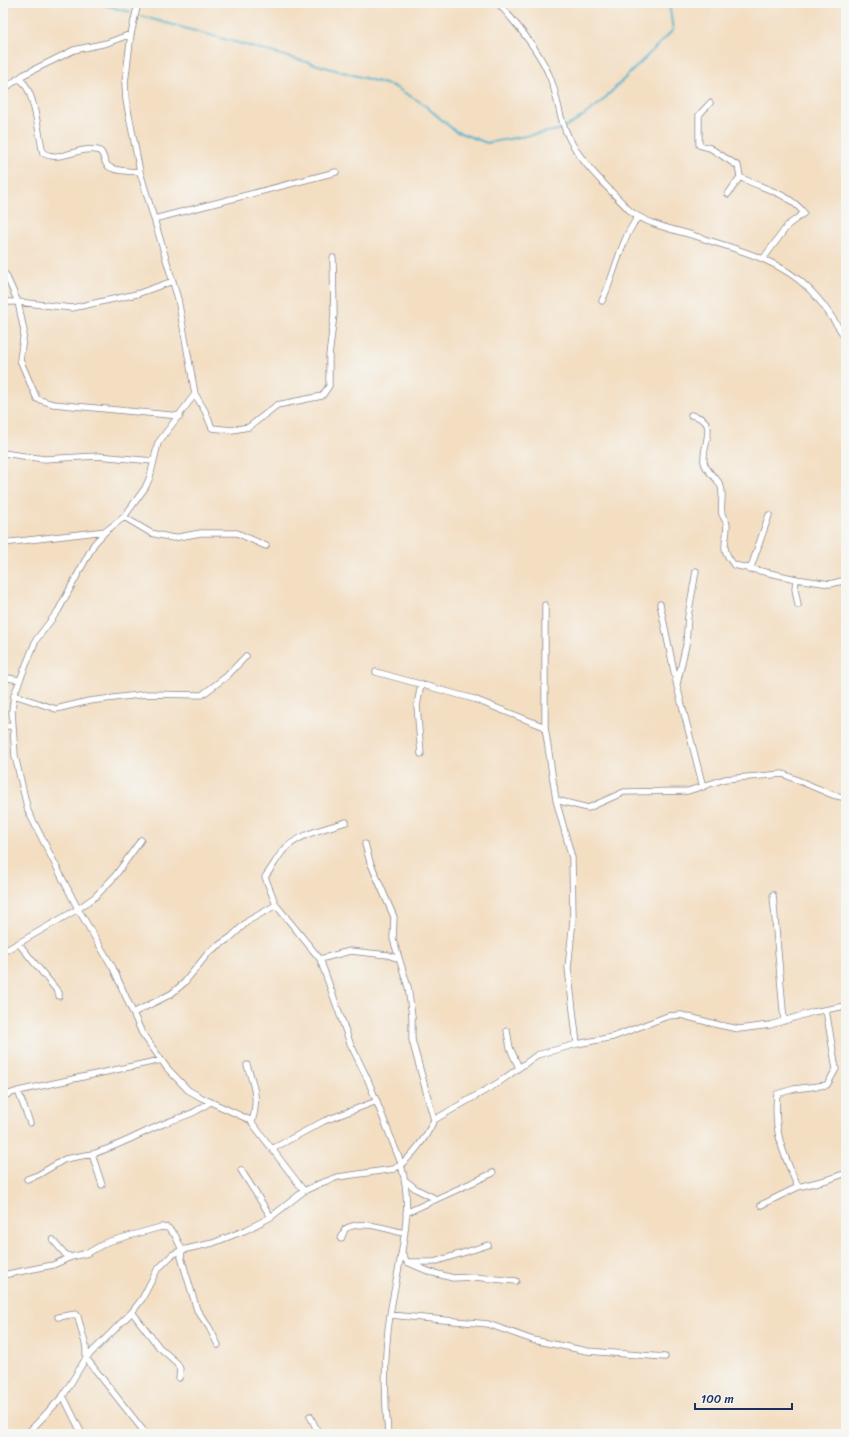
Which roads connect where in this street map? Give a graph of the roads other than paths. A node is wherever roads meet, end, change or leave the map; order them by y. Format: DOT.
graph roads {
  1 [pos="138,3"];
  2 [pos="498,3"];
  3 [pos="131,34"];
  4 [pos="17,79"];
  5 [pos="3,90"];
  6 [pos="710,103"];
  7 [pos="140,172"];
  8 [pos="336,172"];
  9 [pos="740,177"];
  10 [pos="728,194"];
  11 [pos="638,217"];
  12 [pos="154,219"];
  13 [pos="333,258"];
  14 [pos="764,259"];
  15 [pos="3,272"];
  16 [pos="173,281"];
  17 [pos="602,301"];
  18 [pos="3,302"];
  19 [pos="18,302"];
  20 [pos="846,339"];
  21 [pos="195,394"];
  22 [pos="691,415"];
  23 [pos="180,416"];
  24 [pos="3,453"];
  25 [pos="153,461"];
  26 [pos="769,515"];
  27 [pos="124,517"];
  28 [pos="106,531"];
  29 [pos="3,543"];
  30 [pos="266,546"];
  31 [pos="750,570"];
  32 [pos="696,571"];
  33 [pos="796,579"];
  34 [pos="846,580"];
  35 [pos="660,604"];
  36 [pos="545,605"];
  37 [pos="798,605"];
  38 [pos="246,656"];
  39 [pos="376,672"];
  40 [pos="3,677"];
  41 [pos="19,680"];
  42 [pos="421,684"];
  43 [pos="677,686"];
  44 [pos="14,695"];
  45 [pos="3,726"];
  46 [pos="13,726"];
  47 [pos="545,727"];
  48 [pos="420,754"];
  49 [pos="703,787"];
  50 [pos="846,798"];
  51 [pos="556,800"];
  52 [pos="346,822"];
  53 [pos="141,840"];
  54 [pos="365,844"];
  55 [pos="773,895"];
  56 [pos="276,905"];
  57 [pos="78,909"];
  58 [pos="19,944"];
  59 [pos="3,952"];
  60 [pos="320,959"];
  61 [pos="399,959"];
  62 [pos="59,996"];
  63 [pos="846,1006"];
  64 [pos="826,1010"];
  65 [pos="132,1013"];
  66 [pos="784,1021"];
  67 [pos="507,1031"];
  68 [pos="577,1044"];
  69 [pos="161,1060"];
  70 [pos="247,1065"];
  71 [pos="519,1068"];
  72 [pos="18,1091"];
  73 [pos="3,1096"];
  74 [pos="377,1101"];
  75 [pos="210,1102"];
  76 [pos="434,1120"];
  77 [pos="30,1122"];
  78 [pos="252,1122"];
  79 [pos="272,1149"];
  80 [pos="92,1154"];
  81 [pos="401,1164"];
  82 [pos="240,1170"];
  83 [pos="493,1173"];
  84 [pos="846,1173"];
  85 [pos="27,1179"];
  86 [pos="406,1181"];
  87 [pos="102,1185"];
  88 [pos="798,1187"];
  89 [pos="304,1192"];
  90 [pos="436,1199"];
  91 [pos="761,1205"];
  92 [pos="406,1213"];
  93 [pos="271,1217"];
  94 [pos="404,1232"];
  95 [pos="341,1239"];
  96 [pos="53,1240"];
  97 [pos="488,1245"];
  98 [pos="182,1250"];
  99 [pos="402,1253"];
  100 [pos="71,1257"];
  101 [pos="408,1262"];
  102 [pos="3,1275"];
  103 [pos="516,1280"];
  104 [pos="132,1312"];
  105 [pos="390,1315"];
  106 [pos="58,1317"];
  107 [pos="218,1345"];
  108 [pos="665,1357"];
  109 [pos="86,1358"];
  110 [pos="179,1378"];
  111 [pos="63,1396"];
  112 [pos="310,1416"];
  113 [pos="27,1434"];
  114 [pos="82,1434"];
  115 [pos="146,1434"];
  116 [pos="319,1434"];
  117 [pos="388,1434"];
  1 -- 3 [label="street"];
  2 -- 11 [label="street"];
  3 -- 4 [label="street"];
  3 -- 7 [label="street"];
  4 -- 5 [label="street"];
  4 -- 7 [label="street"];
  6 -- 9 [label="street"];
  7 -- 12 [label="street"];
  8 -- 12 [label="street"];
  9 -- 10 [label="street"];
  9 -- 14 [label="street"];
  11 -- 14 [label="street"];
  11 -- 17 [label="street"];
  12 -- 16 [label="street"];
  13 -- 21 [label="street"];
  14 -- 20 [label="street"];
  15 -- 19 [label="street"];
  16 -- 19 [label="street"];
  16 -- 21 [label="street"];
  18 -- 19 [label="street"];
  19 -- 23 [label="street"];
  21 -- 23 [label="street"];
  22 -- 31 [label="street"];
  23 -- 25 [label="street"];
  24 -- 25 [label="street"];
  25 -- 27 [label="street"];
  26 -- 31 [label="street"];
  27 -- 28 [label="street"];
  27 -- 30 [label="street"];
  28 -- 29 [label="street"];
  28 -- 41 [label="street"];
  31 -- 33 [label="street"];
  32 -- 43 [label="street"];
  33 -- 34 [label="street"];
  33 -- 37 [label="street"];
  35 -- 43 [label="street"];
  36 -- 47 [label="street"];
  38 -- 44 [label="street"];
  39 -- 42 [label="street"];
  40 -- 41 [label="street"];
  41 -- 44 [label="street"];
  42 -- 47 [label="street"];
  42 -- 48 [label="street"];
  43 -- 49 [label="street"];
  44 -- 46 [label="street"];
  45 -- 46 [label="street"];
  46 -- 57 [label="street"];
  47 -- 51 [label="street"];
  49 -- 50 [label="street"];
  49 -- 51 [label="street"];
  51 -- 68 [label="street"];
  52 -- 56 [label="street"];
  53 -- 57 [label="street"];
  54 -- 61 [label="street"];
  55 -- 66 [label="street"];
  56 -- 60 [label="street"];
  56 -- 65 [label="street"];
  57 -- 58 [label="street"];
  57 -- 65 [label="street"];
  58 -- 59 [label="street"];
  58 -- 62 [label="street"];
  60 -- 61 [label="street"];
  60 -- 74 [label="street"];
  61 -- 76 [label="street"];
  63 -- 64 [label="street"];
  64 -- 66 [label="street"];
  64 -- 88 [label="street"];
  65 -- 69 [label="street"];
  66 -- 68 [label="street"];
  67 -- 71 [label="street"];
  68 -- 71 [label="street"];
  69 -- 72 [label="street"];
  69 -- 75 [label="street"];
  70 -- 78 [label="street"];
  71 -- 76 [label="street"];
  72 -- 73 [label="street"];
  72 -- 77 [label="street"];
  74 -- 79 [label="street"];
  74 -- 81 [label="street"];
  75 -- 78 [label="street"];
  75 -- 80 [label="street"];
  76 -- 81 [label="street"];
  78 -- 79 [label="street"];
  79 -- 89 [label="street"];
  80 -- 85 [label="street"];
  80 -- 87 [label="street"];
  81 -- 86 [label="street"];
  81 -- 89 [label="street"];
  82 -- 93 [label="street"];
  83 -- 90 [label="street"];
  84 -- 88 [label="street"];
  86 -- 90 [label="street"];
  86 -- 92 [label="street"];
  88 -- 91 [label="street"];
  89 -- 93 [label="street"];
  90 -- 92 [label="street"];
  92 -- 94 [label="street"];
  93 -- 98 [label="street"];
  94 -- 95 [label="street"];
  94 -- 99 [label="street"];
  96 -- 100 [label="street"];
  97 -- 101 [label="street"];
  98 -- 100 [label="street"];
  98 -- 104 [label="street"];
  98 -- 107 [label="street"];
  99 -- 101 [label="street"];
  99 -- 105 [label="street"];
  100 -- 102 [label="street"];
  101 -- 103 [label="street"];
  104 -- 109 [label="street"];
  104 -- 110 [label="street"];
  105 -- 108 [label="street"];
  105 -- 117 [label="street"];
  106 -- 109 [label="street"];
  109 -- 111 [label="street"];
  109 -- 115 [label="street"];
  111 -- 113 [label="street"];
  111 -- 114 [label="street"];
  112 -- 116 [label="street"];
}
